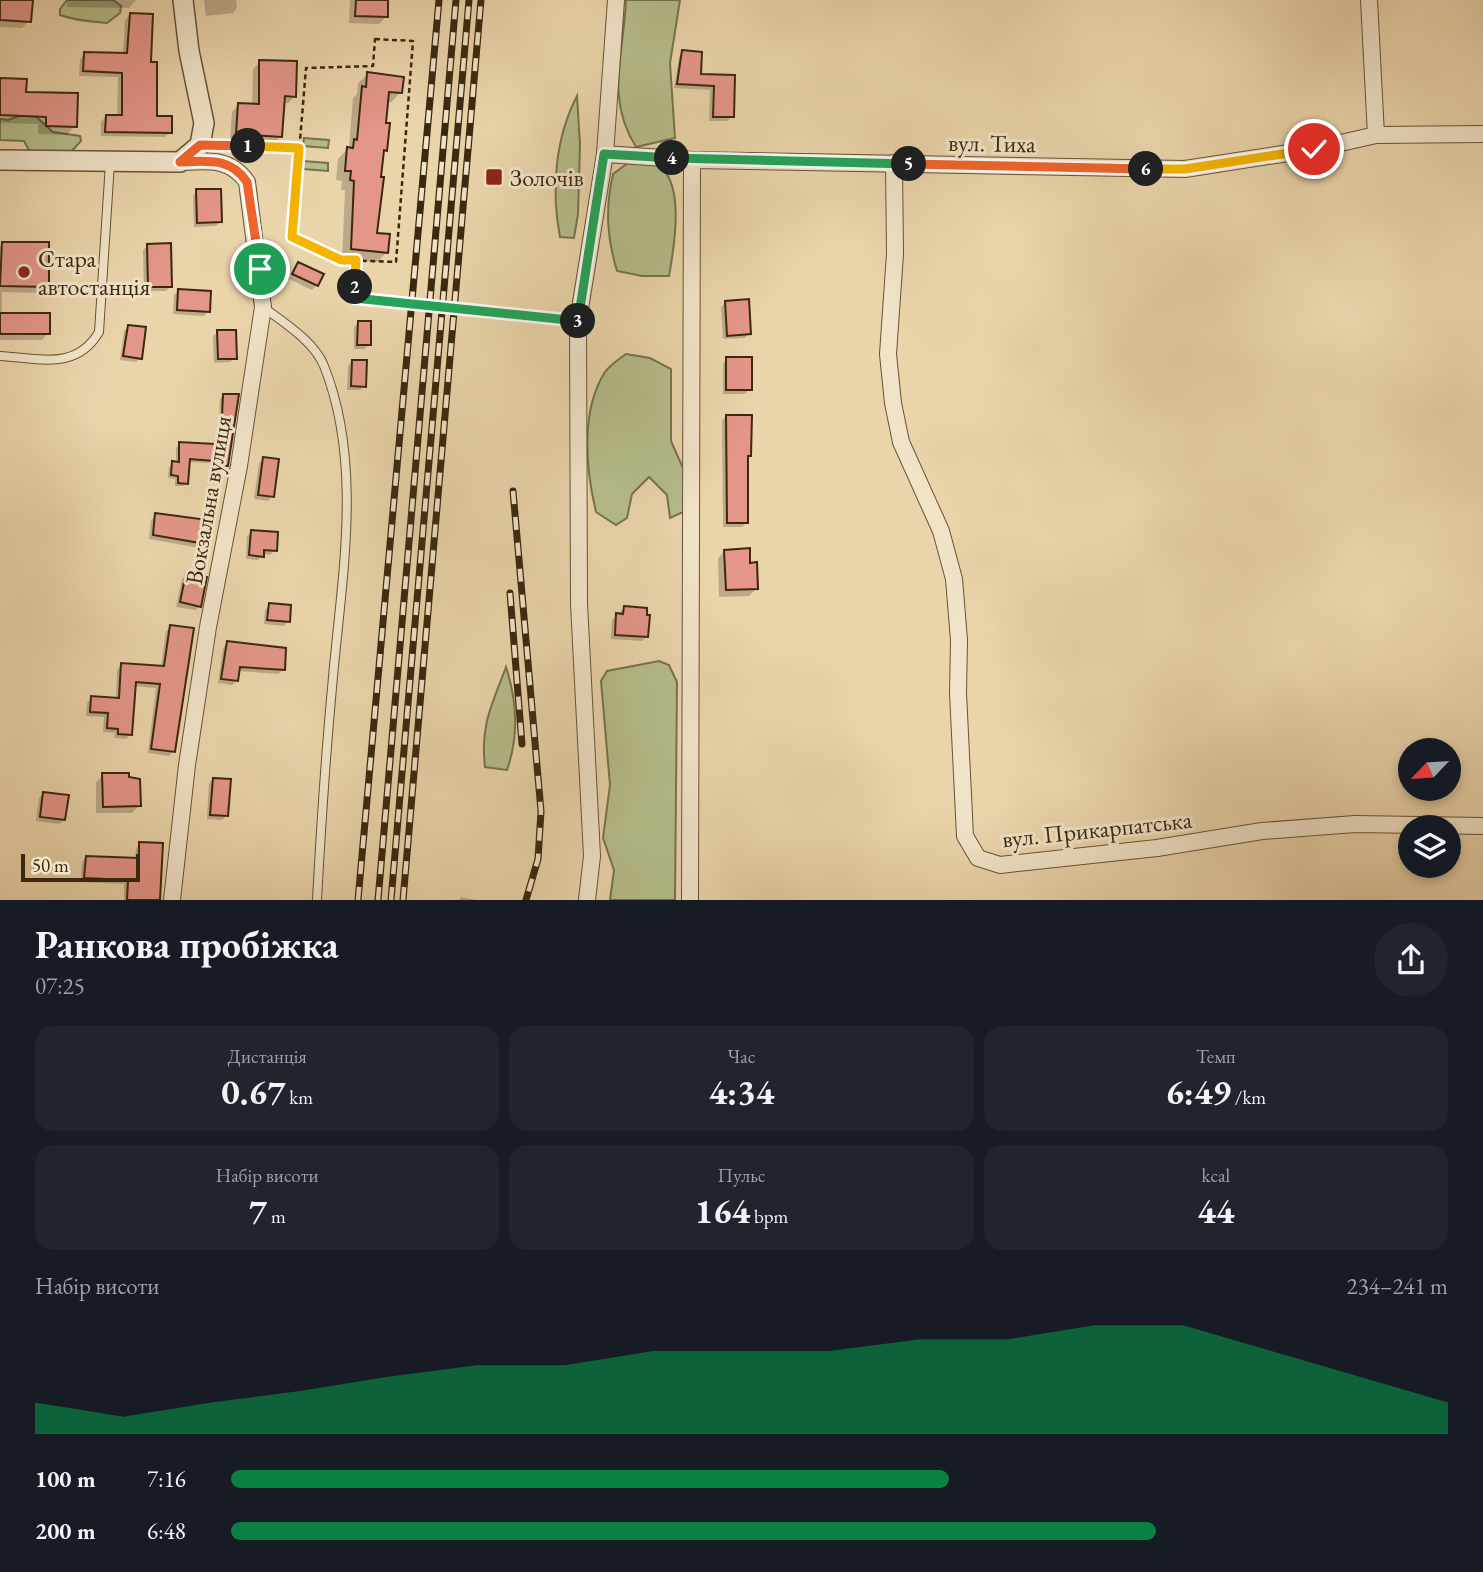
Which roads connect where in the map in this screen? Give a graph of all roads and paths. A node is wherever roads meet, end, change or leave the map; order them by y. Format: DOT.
graph roads {
  1 [pos="183,0"];
  2 [pos="616,0"];
  3 [pos="1369,0"];
  4 [pos="1483,134"];
  5 [pos="1376,135"];
  6 [pos="200,145"];
  7 [pos="299,148"];
  8 [pos="604,154"];
  9 [pos="0,160"];
  10 [pos="692,160"];
  11 [pos="180,162"];
  12 [pos="110,163"];
  13 [pos="894,163"];
  14 [pos="356,260"];
  15 [pos="263,307"];
  16 [pos="578,321"];
  17 [pos="0,355"];
  18 [pos="1483,826"];
  19 [pos="172,900"];
  20 [pos="317,900"];
  21 [pos="587,900"];
  22 [pos="690,900"];
  1 -- 6 [label="street"];
  2 -- 8 [label="street"];
  3 -- 5 [label="street"];
  4 -- 5 [label="street, вул. Тиха"];
  5 -- 13 [label="street, вул. Тиха"];
  6 -- 7 [label="path"];
  6 -- 11 [label="street"];
  7 -- 14 [label="path"];
  7 -- 14 [label="path"];
  8 -- 10 [label="street, вул. Тиха"];
  8 -- 16 [label="street"];
  9 -- 12 [label="street"];
  10 -- 13 [label="street, вул. Тиха"];
  10 -- 22 [label="street"];
  11 -- 12 [label="street"];
  11 -- 15 [label="street, Вокзальна вулиця"];
  12 -- 17 [label="lane"];
  13 -- 18 [label="street, вул. Прикарпатська"];
  14 -- 16 [label="path, bridge"];
  15 -- 19 [label="street, Вокзальна вулиця"];
  15 -- 20 [label="lane"];
  16 -- 21 [label="street"];
}
